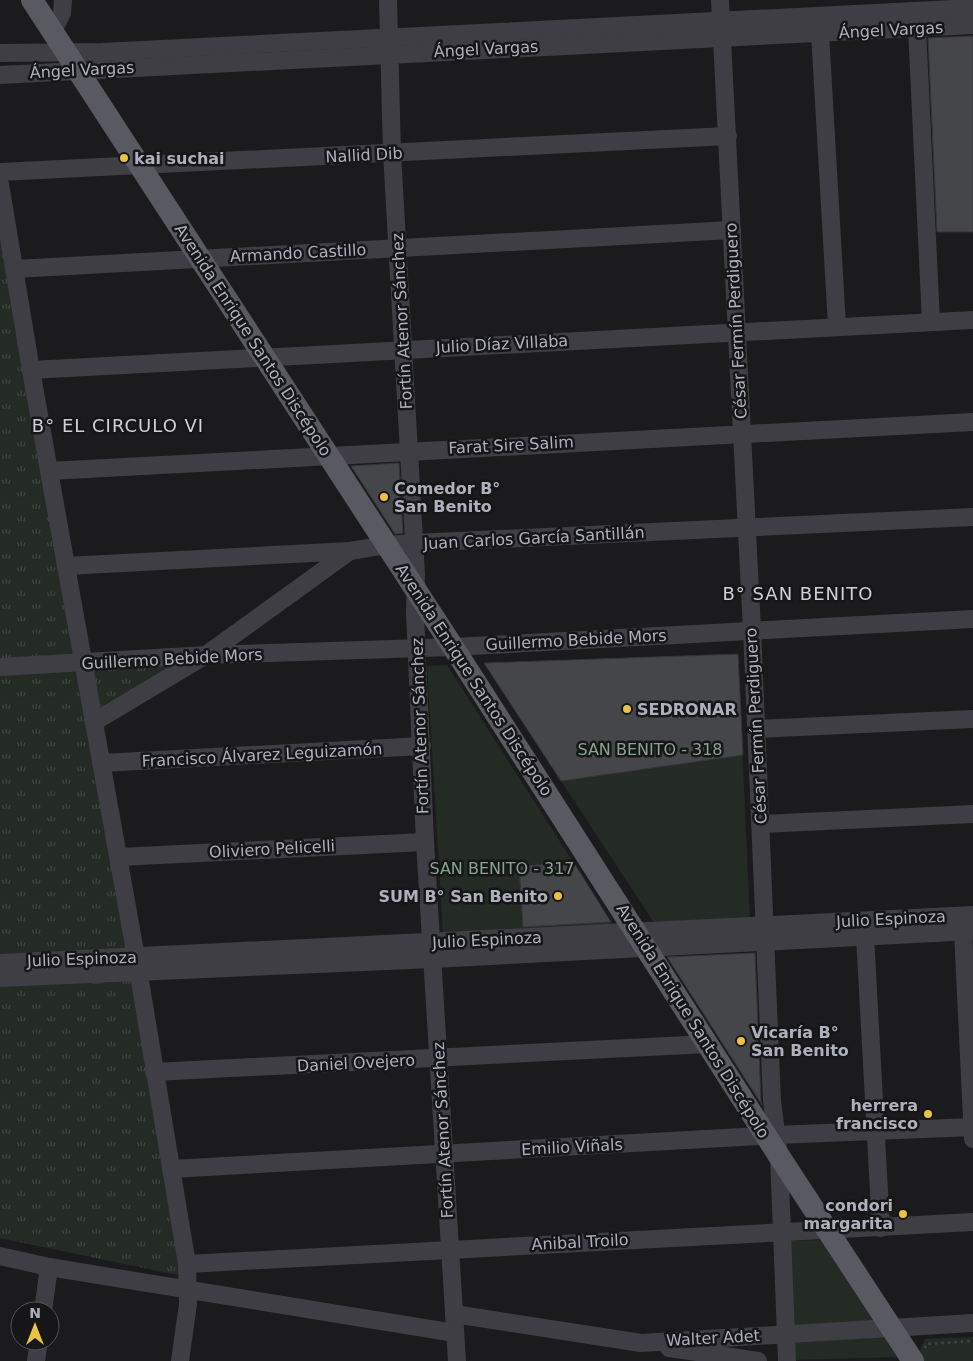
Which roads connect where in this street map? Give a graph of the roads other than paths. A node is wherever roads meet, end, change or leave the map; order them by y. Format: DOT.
graph roads {
  1 [pos="32,0"];
  2 [pos="63,0"];
  3 [pos="388,0"];
  4 [pos="720,0"];
  5 [pos="973,8"];
  6 [pos="973,25"];
  7 [pos="917,28"];
  8 [pos="721,29"];
  9 [pos="53,31"];
  10 [pos="820,33"];
  11 [pos="389,45"];
  12 [pos="0,53"];
  13 [pos="72,61"];
  14 [pos="0,75"];
  15 [pos="728,136"];
  16 [pos="392,153"];
  17 [pos="140,166"];
  18 [pos="0,172"];
  19 [pos="0,184"];
  20 [pos="732,230"];
  21 [pos="398,248"];
  22 [pos="200,259"];
  23 [pos="14,269"];
  24 [pos="973,320"];
  25 [pos="931,322"];
  26 [pos="837,326"];
  27 [pos="737,333"];
  28 [pos="404,349"];
  29 [pos="264,358"];
  30 [pos="31,370"];
  31 [pos="973,422"];
  32 [pos="742,434"];
  33 [pos="409,450"];
  34 [pos="327,455"];
  35 [pos="49,471"];
  36 [pos="973,516"];
  37 [pos="746,528"];
  38 [pos="415,543"];
  39 [pos="386,545"];
  40 [pos="350,551"];
  41 [pos="66,566"];
  42 [pos="416,591"];
  43 [pos="973,619"];
  44 [pos="752,630"];
  45 [pos="453,647"];
  46 [pos="417,648"];
  47 [pos="206,655"];
  48 [pos="83,664"];
  49 [pos="0,667"];
  50 [pos="973,719"];
  51 [pos="94,722"];
  52 [pos="756,730"];
  53 [pos="422,746"];
  54 [pos="101,763"];
  55 [pos="973,814"];
  56 [pos="760,824"];
  57 [pos="425,842"];
  58 [pos="119,857"];
  59 [pos="973,915"];
  60 [pos="968,932"];
  61 [pos="765,933"];
  62 [pos="865,936"];
  63 [pos="642,940"];
  64 [pos="432,951"];
  65 [pos="0,962"];
  66 [pos="137,964"];
  67 [pos="0,978"];
  68 [pos="708,1044"];
  69 [pos="440,1059"];
  70 [pos="154,1072"];
  71 [pos="973,1128"];
  72 [pos="876,1133"];
  73 [pos="973,1140"];
  74 [pos="774,1143"];
  75 [pos="444,1154"];
  76 [pos="171,1169"];
  77 [pos="973,1222"];
  78 [pos="881,1228"];
  79 [pos="829,1230"];
  80 [pos="780,1232"];
  81 [pos="450,1248"];
  82 [pos="0,1256"];
  83 [pos="187,1264"];
  84 [pos="50,1267"];
  85 [pos="188,1290"];
  86 [pos="45,1301"];
  87 [pos="454,1314"];
  88 [pos="973,1323"];
  89 [pos="892,1328"];
  90 [pos="455,1333"];
  91 [pos="785,1334"];
  92 [pos="641,1344"];
  93 [pos="915,1359"];
  94 [pos="180,1361"];
  95 [pos="457,1361"];
  96 [pos="758,1361"];
  97 [pos="787,1361"];
  1 -- 9 [label="main road, Avenida Enrique Santos Discépolo"];
  2 -- 9 [label="street"];
  3 -- 11 [label="street, Fortín Atenor Sánchez"];
  4 -- 8 [label="street, César Fermín Perdiguero"];
  5 -- 8 [label="street, Ángel Vargas"];
  6 -- 7 [label="street, Ángel Vargas"];
  7 -- 10 [label="street, Ángel Vargas"];
  7 -- 25 [label="street"];
  8 -- 10 [label="street, Ángel Vargas"];
  8 -- 11 [label="street, Ángel Vargas"];
  8 -- 15 [label="street, César Fermín Perdiguero"];
  9 -- 13 [label="main road, Avenida Enrique Santos Discépolo"];
  10 -- 26 [label="street"];
  11 -- 13 [label="street, Ángel Vargas"];
  11 -- 16 [label="street, Fortín Atenor Sánchez"];
  12 -- 13 [label="street, Ángel Vargas"];
  13 -- 14 [label="street, Ángel Vargas"];
  13 -- 17 [label="main road, Avenida Enrique Santos Discépolo"];
  15 -- 16 [label="street, Nallid Dib"];
  15 -- 20 [label="street, César Fermín Perdiguero"];
  16 -- 17 [label="street, Nallid Dib"];
  16 -- 21 [label="street, Fortín Atenor Sánchez"];
  17 -- 18 [label="street, Nallid Dib"];
  17 -- 22 [label="main road, Avenida Enrique Santos Discépolo"];
  19 -- 23 [label="street"];
  20 -- 21 [label="street, Armando Castillo"];
  20 -- 27 [label="street, César Fermín Perdiguero"];
  21 -- 22 [label="street, Armando Castillo"];
  21 -- 28 [label="street, Fortín Atenor Sánchez"];
  22 -- 23 [label="street, Armando Castillo"];
  22 -- 29 [label="main road, Avenida Enrique Santos Discépolo"];
  23 -- 30 [label="street"];
  24 -- 25 [label="street, Julio Díaz Villaba"];
  25 -- 26 [label="street, Julio Díaz Villaba"];
  26 -- 27 [label="street, Julio Díaz Villaba"];
  27 -- 28 [label="street, Julio Díaz Villaba"];
  27 -- 32 [label="street, César Fermín Perdiguero"];
  28 -- 29 [label="street, Julio Díaz Villaba"];
  28 -- 33 [label="street, Fortín Atenor Sánchez"];
  29 -- 30 [label="street, Julio Díaz Villaba"];
  29 -- 34 [label="main road, Avenida Enrique Santos Discépolo"];
  30 -- 35 [label="street"];
  31 -- 32 [label="street, Farat Sire Salim"];
  32 -- 33 [label="street, Farat Sire Salim"];
  32 -- 37 [label="street, César Fermín Perdiguero"];
  33 -- 34 [label="street, Farat Sire Salim"];
  33 -- 38 [label="street, Fortín Atenor Sánchez"];
  34 -- 35 [label="street, Farat Sire Salim"];
  34 -- 39 [label="main road, Avenida Enrique Santos Discépolo"];
  35 -- 41 [label="street"];
  36 -- 37 [label="street, Juan Carlos García Santillán"];
  37 -- 38 [label="street, Juan Carlos García Santillán"];
  37 -- 44 [label="street, César Fermín Perdiguero"];
  38 -- 39 [label="street, Juan Carlos García Santillán"];
  38 -- 42 [label="street, Fortín Atenor Sánchez"];
  39 -- 40 [label="street, Juan Carlos García Santillán"];
  39 -- 42 [label="main road, Avenida Enrique Santos Discépolo"];
  40 -- 41 [label="street, Juan Carlos García Santillán"];
  40 -- 47 [label="street"];
  41 -- 48 [label="street"];
  42 -- 45 [label="main road, Avenida Enrique Santos Discépolo"];
  42 -- 46 [label="street, Fortín Atenor Sánchez"];
  43 -- 44 [label="street, Guillermo Bebide Mors"];
  44 -- 45 [label="street, Guillermo Bebide Mors"];
  44 -- 52 [label="street, César Fermín Perdiguero"];
  45 -- 46 [label="street, Guillermo Bebide Mors"];
  45 -- 63 [label="main road, Avenida Enrique Santos Discépolo"];
  46 -- 47 [label="street, Guillermo Bebide Mors"];
  46 -- 53 [label="street, Fortín Atenor Sánchez"];
  47 -- 48 [label="street, Guillermo Bebide Mors"];
  47 -- 51 [label="street"];
  48 -- 49 [label="street, Guillermo Bebide Mors"];
  48 -- 51 [label="street"];
  50 -- 52 [label="street"];
  51 -- 54 [label="street"];
  52 -- 56 [label="street, César Fermín Perdiguero"];
  53 -- 54 [label="street, Francisco Álvarez Leguizamón"];
  53 -- 57 [label="street, Fortín Atenor Sánchez"];
  54 -- 58 [label="street"];
  55 -- 56 [label="street"];
  56 -- 61 [label="street, César Fermín Perdiguero"];
  57 -- 58 [label="street, Oliviero Pelicelli"];
  57 -- 64 [label="street, Fortín Atenor Sánchez"];
  58 -- 66 [label="street"];
  59 -- 61 [label="street, Julio Espinoza"];
  60 -- 62 [label="street, Julio Espinoza"];
  60 -- 71 [label="street"];
  61 -- 62 [label="street, Julio Espinoza"];
  61 -- 63 [label="street, Julio Espinoza"];
  61 -- 74 [label="street, César Fermín Perdiguero"];
  62 -- 72 [label="street"];
  63 -- 64 [label="street, Julio Espinoza"];
  63 -- 68 [label="main road, Avenida Enrique Santos Discépolo"];
  64 -- 66 [label="street, Julio Espinoza"];
  64 -- 69 [label="street, Fortín Atenor Sánchez"];
  65 -- 66 [label="street, Julio Espinoza"];
  66 -- 67 [label="street, Julio Espinoza"];
  66 -- 70 [label="street"];
  68 -- 69 [label="street, Daniel Ovejero"];
  68 -- 74 [label="main road, Avenida Enrique Santos Discépolo"];
  69 -- 70 [label="street, Daniel Ovejero"];
  69 -- 75 [label="street, Fortín Atenor Sánchez"];
  70 -- 76 [label="street"];
  71 -- 72 [label="street, Emilio Viñals"];
  71 -- 73 [label="street"];
  72 -- 74 [label="street, Emilio Viñals"];
  72 -- 78 [label="street"];
  74 -- 75 [label="street, Emilio Viñals"];
  74 -- 79 [label="main road, Avenida Enrique Santos Discépolo"];
  74 -- 80 [label="street, César Fermín Perdiguero"];
  75 -- 76 [label="street, Emilio Viñals"];
  75 -- 81 [label="street, Fortín Atenor Sánchez"];
  76 -- 83 [label="street"];
  77 -- 78 [label="street, Anibal Troilo"];
  78 -- 79 [label="street, Anibal Troilo"];
  79 -- 80 [label="street, Anibal Troilo"];
  79 -- 89 [label="main road, Avenida Enrique Santos Discépolo"];
  80 -- 81 [label="street, Anibal Troilo"];
  80 -- 91 [label="street, César Fermín Perdiguero"];
  81 -- 83 [label="street, Anibal Troilo"];
  81 -- 87 [label="street, Fortín Atenor Sánchez"];
  82 -- 84 [label="street"];
  83 -- 85 [label="street"];
  84 -- 85 [label="street"];
  84 -- 86 [label="street"];
  85 -- 90 [label="street"];
  85 -- 94 [label="street"];
  87 -- 90 [label="street, Fortín Atenor Sánchez"];
  87 -- 92 [label="street, Walter Adet"];
  88 -- 89 [label="street, Walter Adet"];
  89 -- 91 [label="street, Walter Adet"];
  89 -- 93 [label="main road, Avenida Enrique Santos Discépolo"];
  90 -- 95 [label="street, Fortín Atenor Sánchez"];
  91 -- 92 [label="street, Walter Adet"];
  91 -- 97 [label="street, César Fermín Perdiguero"];
  92 -- 96 [label="street"];
}
